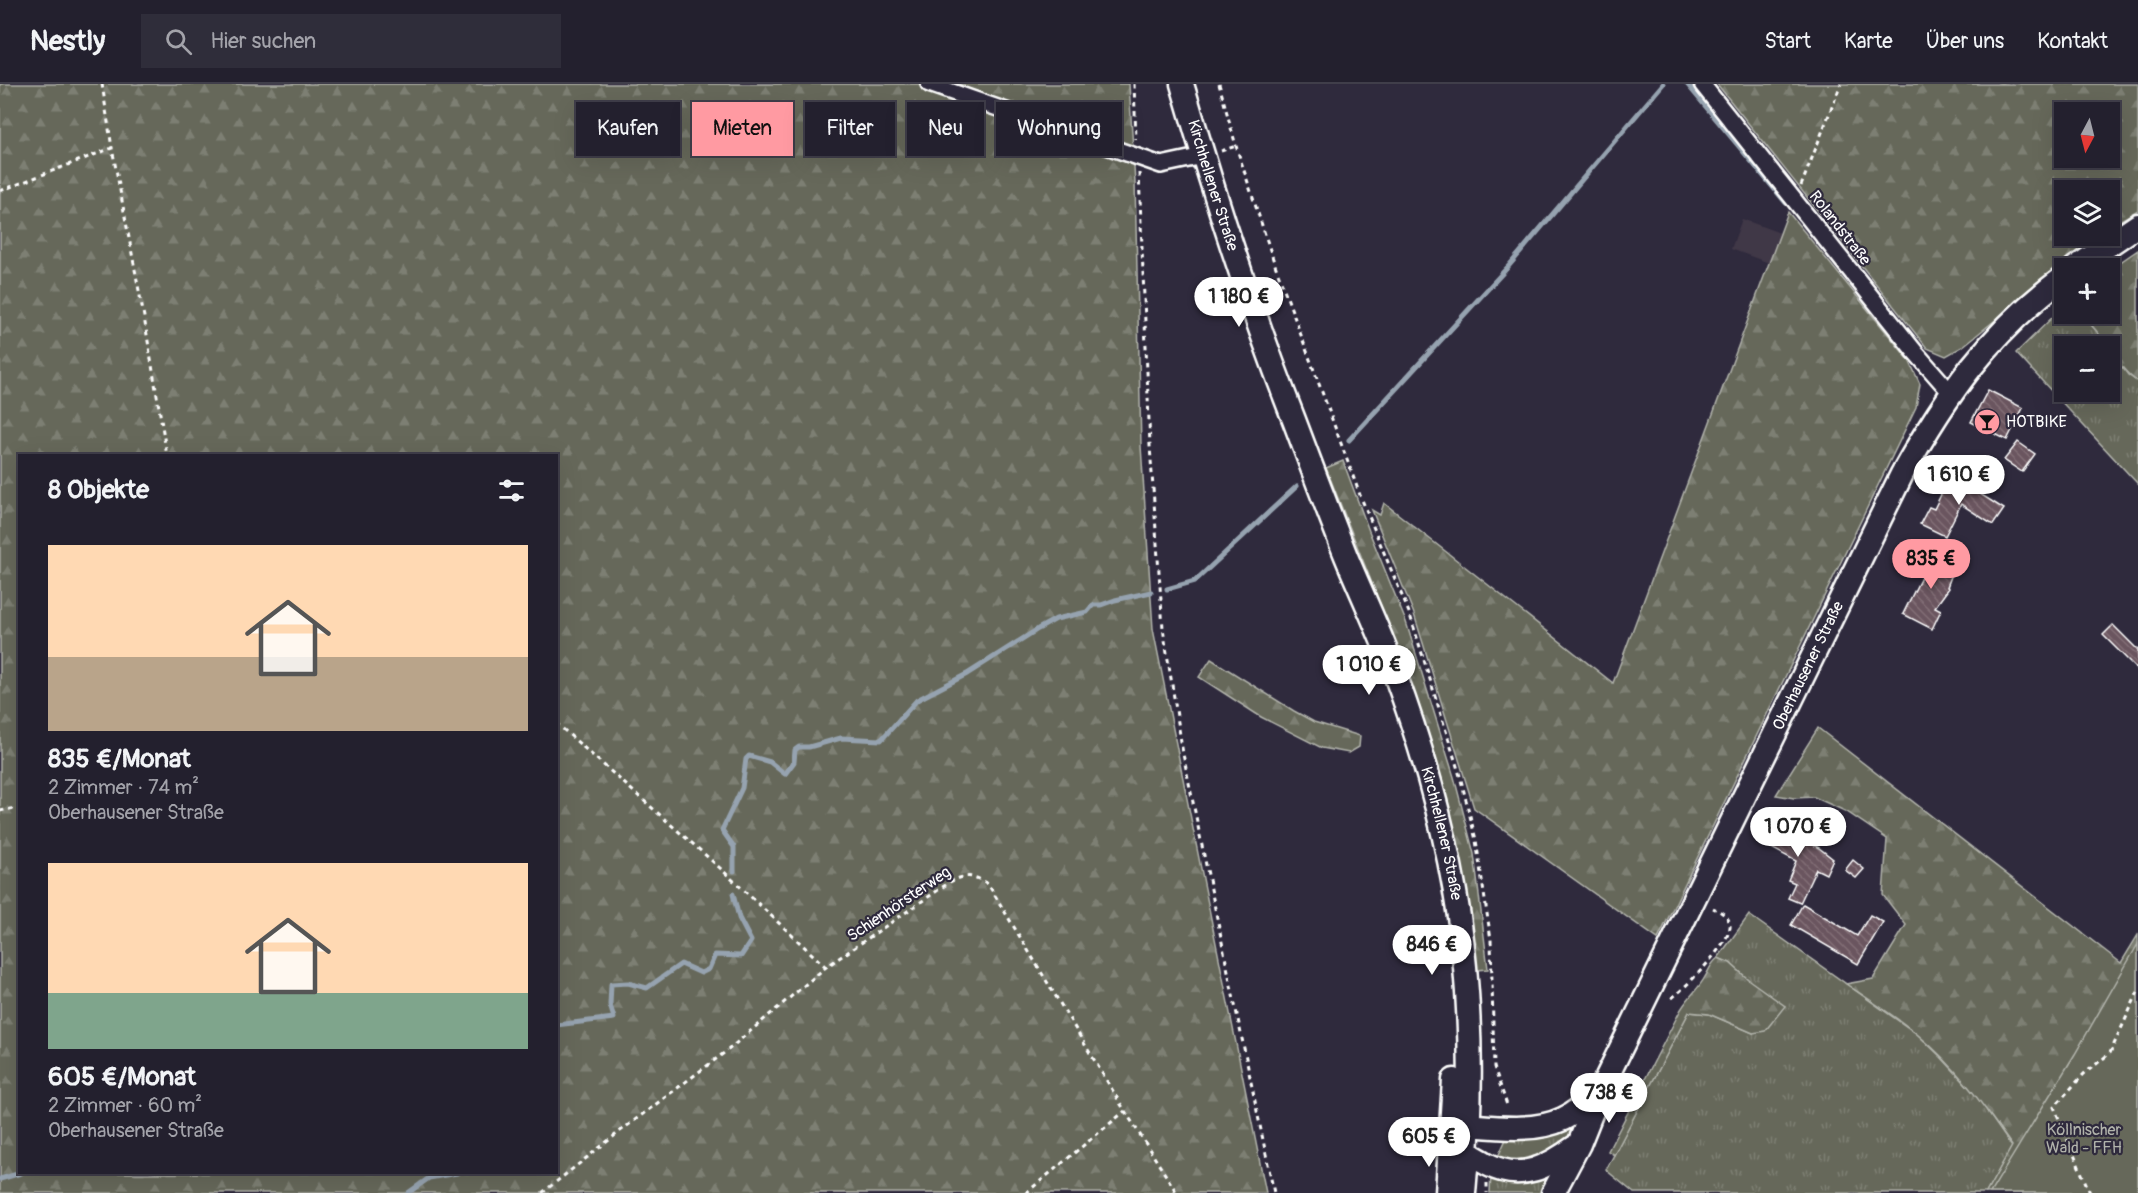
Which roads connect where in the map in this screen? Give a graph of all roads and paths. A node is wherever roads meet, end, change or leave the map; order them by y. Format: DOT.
graph roads {
  1 [pos="102,84"];
  2 [pos="928,84"];
  3 [pos="1134,84"];
  4 [pos="1182,84"];
  5 [pos="1702,84"];
  6 [pos="1841,84"];
  7 [pos="112,148"];
  8 [pos="1203,156"];
  9 [pos="1137,157"];
  10 [pos="0,191"];
  11 [pos="1795,200"];
  12 [pos="2138,225"];
  13 [pos="2090,258"];
  14 [pos="2054,286"];
  15 [pos="1951,393"];
  16 [pos="167,454"];
  17 [pos="558,725"];
  18 [pos="18,807"];
  19 [pos="0,811"];
  20 [pos="1713,908"];
  21 [pos="826,967"];
  22 [pos="2138,992"];
  23 [pos="1672,998"];
  24 [pos="1601,1089"];
  25 [pos="1125,1111"];
  26 [pos="1461,1124"];
  27 [pos="1579,1144"];
  28 [pos="1460,1149"];
  29 [pos="542,1193"];
  30 [pos="1026,1193"];
  31 [pos="1177,1193"];
  32 [pos="1274,1193"];
  33 [pos="1447,1193"];
  34 [pos="1464,1193"];
  35 [pos="1553,1193"];
  36 [pos="2090,1193"];
  1 -- 7 [label="path"];
  2 -- 9 [label="street"];
  3 -- 9 [label="path"];
  4 -- 8 [label="main road, Kirchhellener Straße"];
  5 -- 11 [label="street, Rolandstraße"];
  6 -- 11 [label="path"];
  7 -- 10 [label="path"];
  7 -- 16 [label="path"];
  8 -- 9 [label="street"];
  8 -- 26 [label="main road, Kirchhellener Straße"];
  9 -- 32 [label="path"];
  11 -- 15 [label="street, Rolandstraße"];
  12 -- 13 [label="main road"];
  14 -- 15 [label="main road, Oberhausener Straße"];
  15 -- 24 [label="main road, Oberhausener Straße"];
  17 -- 21 [label="path"];
  18 -- 19 [label="path"];
  20 -- 23 [label="path"];
  21 -- 25 [label="path, Schienhörsterweg"];
  21 -- 29 [label="path, Schienhörsterweg"];
  22 -- 36 [label="path"];
  24 -- 26 [label="main road, Oberhausener Straße"];
  24 -- 27 [label="main road, Oberhausener Straße"];
  25 -- 30 [label="path"];
  25 -- 31 [label="path, Schienhörsterweg"];
  26 -- 28 [label="main road, Kirchhellener Straße"];
  27 -- 28 [label="main road"];
  27 -- 35 [label="main road, Oberhausener Straße"];
  28 -- 33 [label="main road"];
  28 -- 34 [label="main road"];
}
